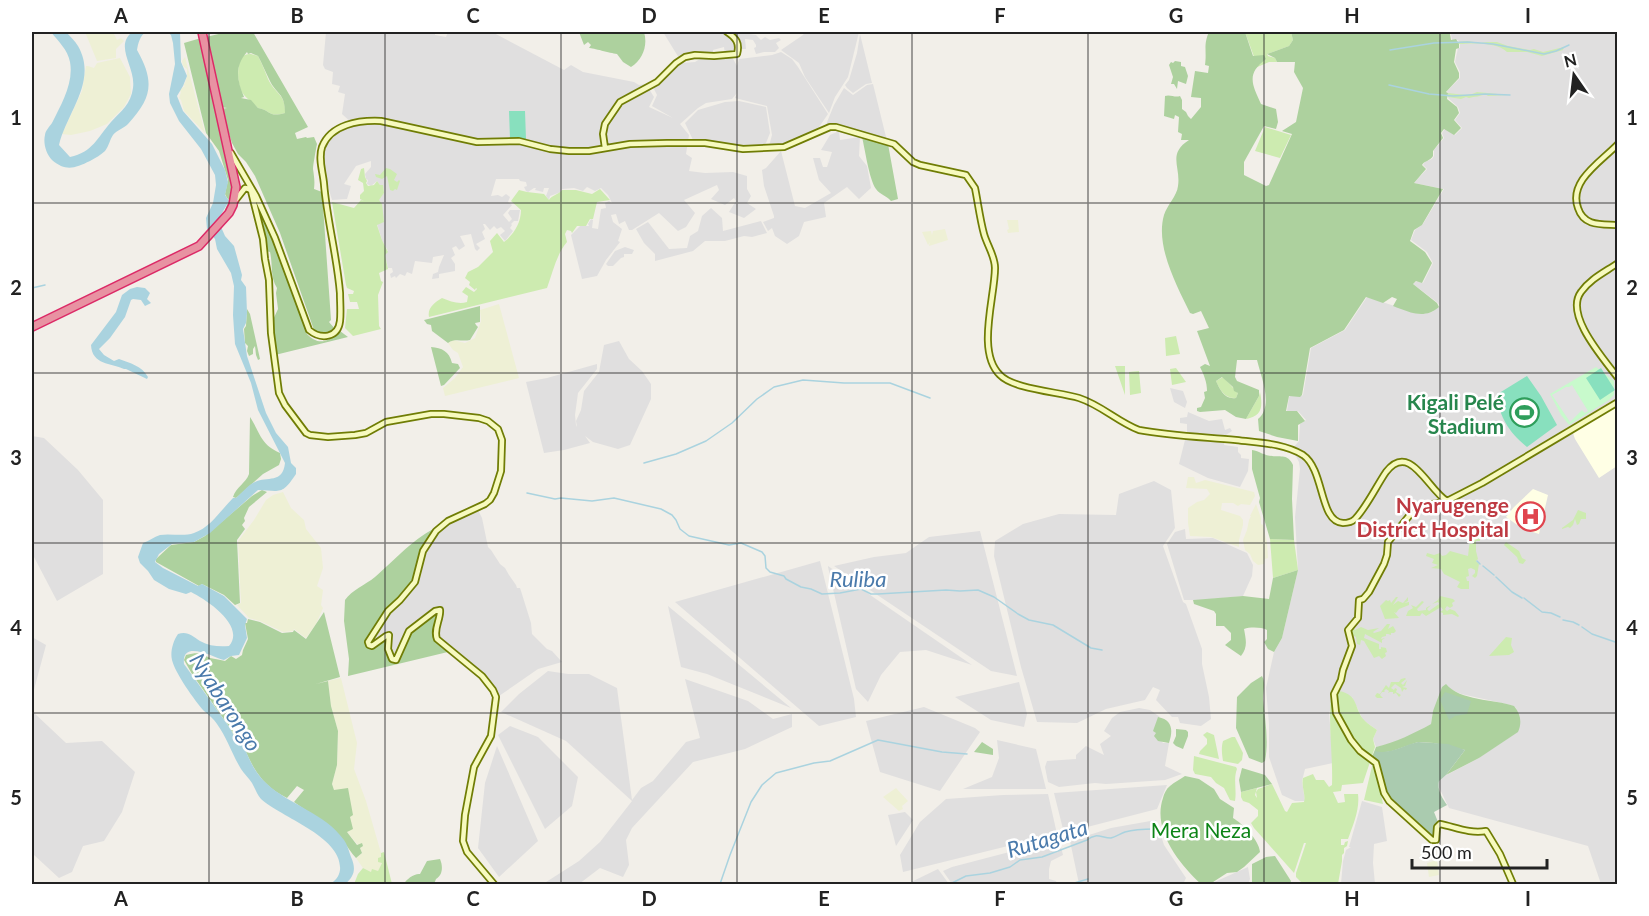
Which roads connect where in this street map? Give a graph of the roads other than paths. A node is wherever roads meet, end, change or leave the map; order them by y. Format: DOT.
graph roads {
  1 [pos="202,32"];
  2 [pos="727,32"];
  3 [pos="1617,144"];
  4 [pos="228,145"];
  5 [pos="605,148"];
  6 [pos="234,202"];
  7 [pos="1617,225"];
  8 [pos="1617,264"];
  9 [pos="32,327"];
  10 [pos="1617,378"];
  11 [pos="1617,402"];
  12 [pos="1448,501"];
  13 [pos="494,885"];
  14 [pos="1513,885"];
  1 -- 4 [label="highway"];
  2 -- 5 [label="main road"];
  3 -- 7 [label="main road"];
  4 -- 5 [label="main road"];
  4 -- 6 [label="highway"];
  5 -- 12 [label="main road"];
  6 -- 9 [label="highway"];
  6 -- 13 [label="main road"];
  8 -- 10 [label="main road"];
  11 -- 12 [label="main road"];
  12 -- 14 [label="main road"];
}
